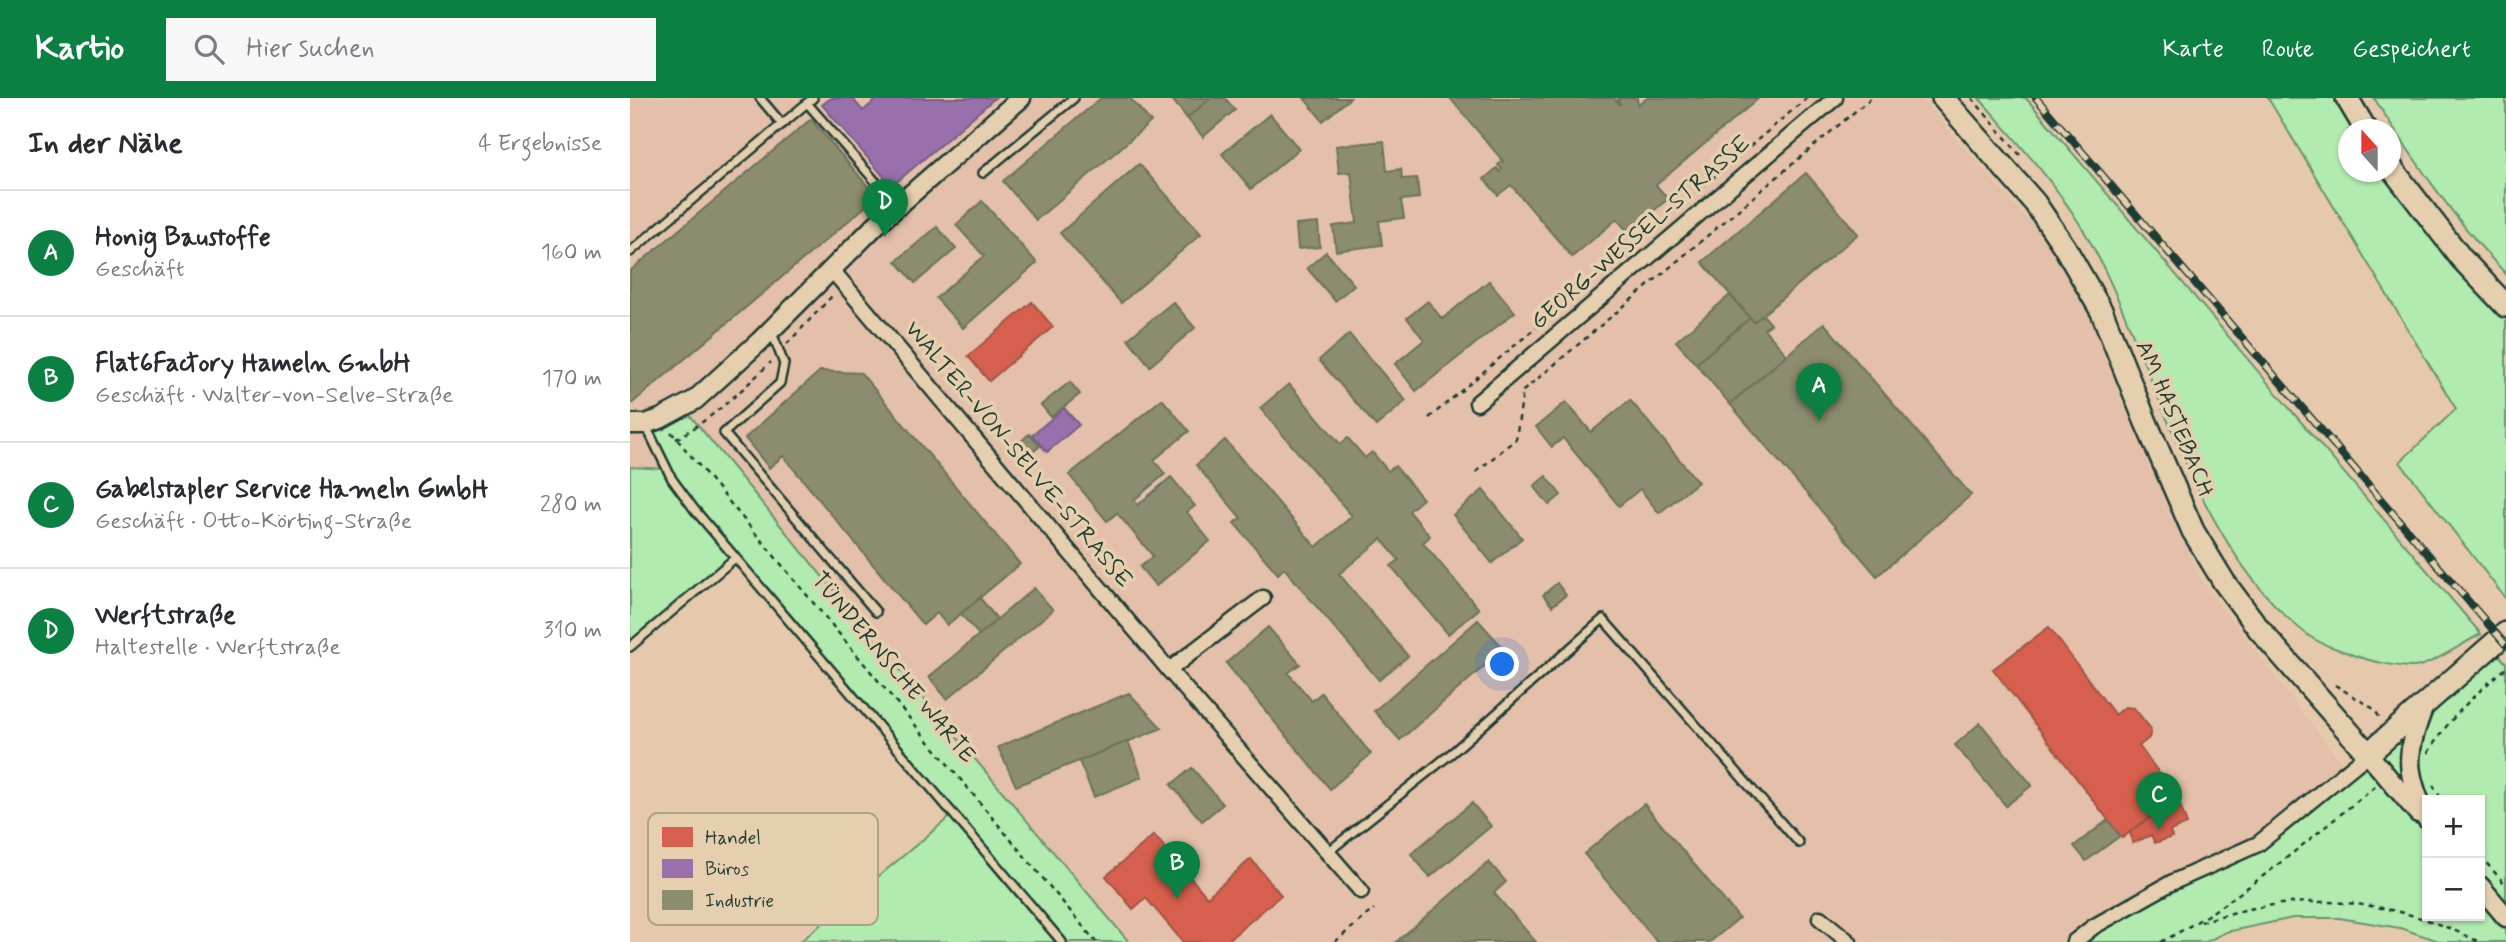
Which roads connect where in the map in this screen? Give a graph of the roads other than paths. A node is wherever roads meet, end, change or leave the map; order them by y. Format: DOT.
graph roads {
  1 [pos="760,98"];
  2 [pos="1021,98"];
  3 [pos="1074,98"];
  4 [pos="1835,98"];
  5 [pos="1943,98"];
  6 [pos="2347,98"];
  7 [pos="810,100"];
  8 [pos="2359,119"];
  9 [pos="782,124"];
  10 [pos="984,173"];
  11 [pos="2401,180"];
  12 [pos="897,206"];
  13 [pos="630,253"];
  14 [pos="837,277"];
  15 [pos="2506,306"];
  16 [pos="771,330"];
  17 [pos="1477,403"];
  18 [pos="645,422"];
  19 [pos="735,558"];
  20 [pos="1262,598"];
  21 [pos="876,612"];
  22 [pos="2506,633"];
  23 [pos="630,647"];
  24 [pos="1169,670"];
  25 [pos="2424,706"];
  26 [pos="2368,754"];
  27 [pos="2422,809"];
  28 [pos="2422,816"];
  29 [pos="1799,843"];
  30 [pos="1327,852"];
  31 [pos="1361,891"];
  32 [pos="2485,892"];
  33 [pos="2506,917"];
  34 [pos="1820,918"];
  35 [pos="1062,942"];
  36 [pos="1849,942"];
  37 [pos="2074,942"];
  1 -- 9 [label="lane"];
  2 -- 12 [label="street"];
  3 -- 10 [label="lane"];
  4 -- 17 [label="street, GEORG-WESSEL-STRASSE"];
  5 -- 26 [label="main road, AM HASTEBACH"];
  6 -- 8 [label="main road"];
  7 -- 9 [label="lane"];
  7 -- 12 [label="lane"];
  9 -- 13 [label="lane"];
  11 -- 15 [label="main road"];
  12 -- 14 [label="street"];
  14 -- 16 [label="street"];
  14 -- 24 [label="street, WALTER-VON-SELVE-STRASSE"];
  16 -- 18 [label="street"];
  16 -- 21 [label="lane"];
  18 -- 19 [label="lane"];
  19 -- 23 [label="lane"];
  19 -- 35 [label="lane"];
  20 -- 24 [label="street"];
  22 -- 25 [label="main road"];
  24 -- 30 [label="street, WALTER-VON-SELVE-STRASSE"];
  25 -- 26 [label="main road"];
  25 -- 27 [label="street"];
  26 -- 28 [label="street"];
  26 -- 37 [label="street"];
  29 -- 30 [label="lane"];
  30 -- 31 [label="street, WALTER-VON-SELVE-STRASSE"];
  32 -- 33 [label="street"];
  34 -- 36 [label="street"];
}
